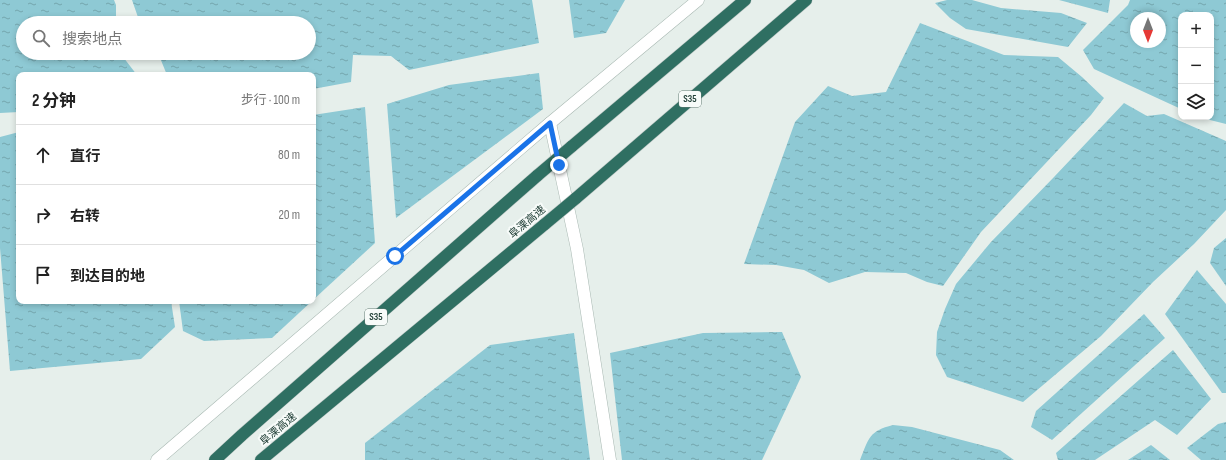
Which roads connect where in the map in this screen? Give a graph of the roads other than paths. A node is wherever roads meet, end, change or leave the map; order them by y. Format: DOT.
graph roads {
  1 [pos="698,0"];
  2 [pos="745,0"];
  3 [pos="806,0"];
  4 [pos="550,123"];
  5 [pos="156,460"];
  6 [pos="215,460"];
  7 [pos="261,460"];
  8 [pos="610,460"];
  1 -- 4 [label="street"];
  2 -- 6 [label="highway, 阜溧高速 / S35, bridge"];
  3 -- 7 [label="highway, 阜溧高速 / S35, bridge"];
  4 -- 5 [label="street"];
  4 -- 8 [label="street"];
}
